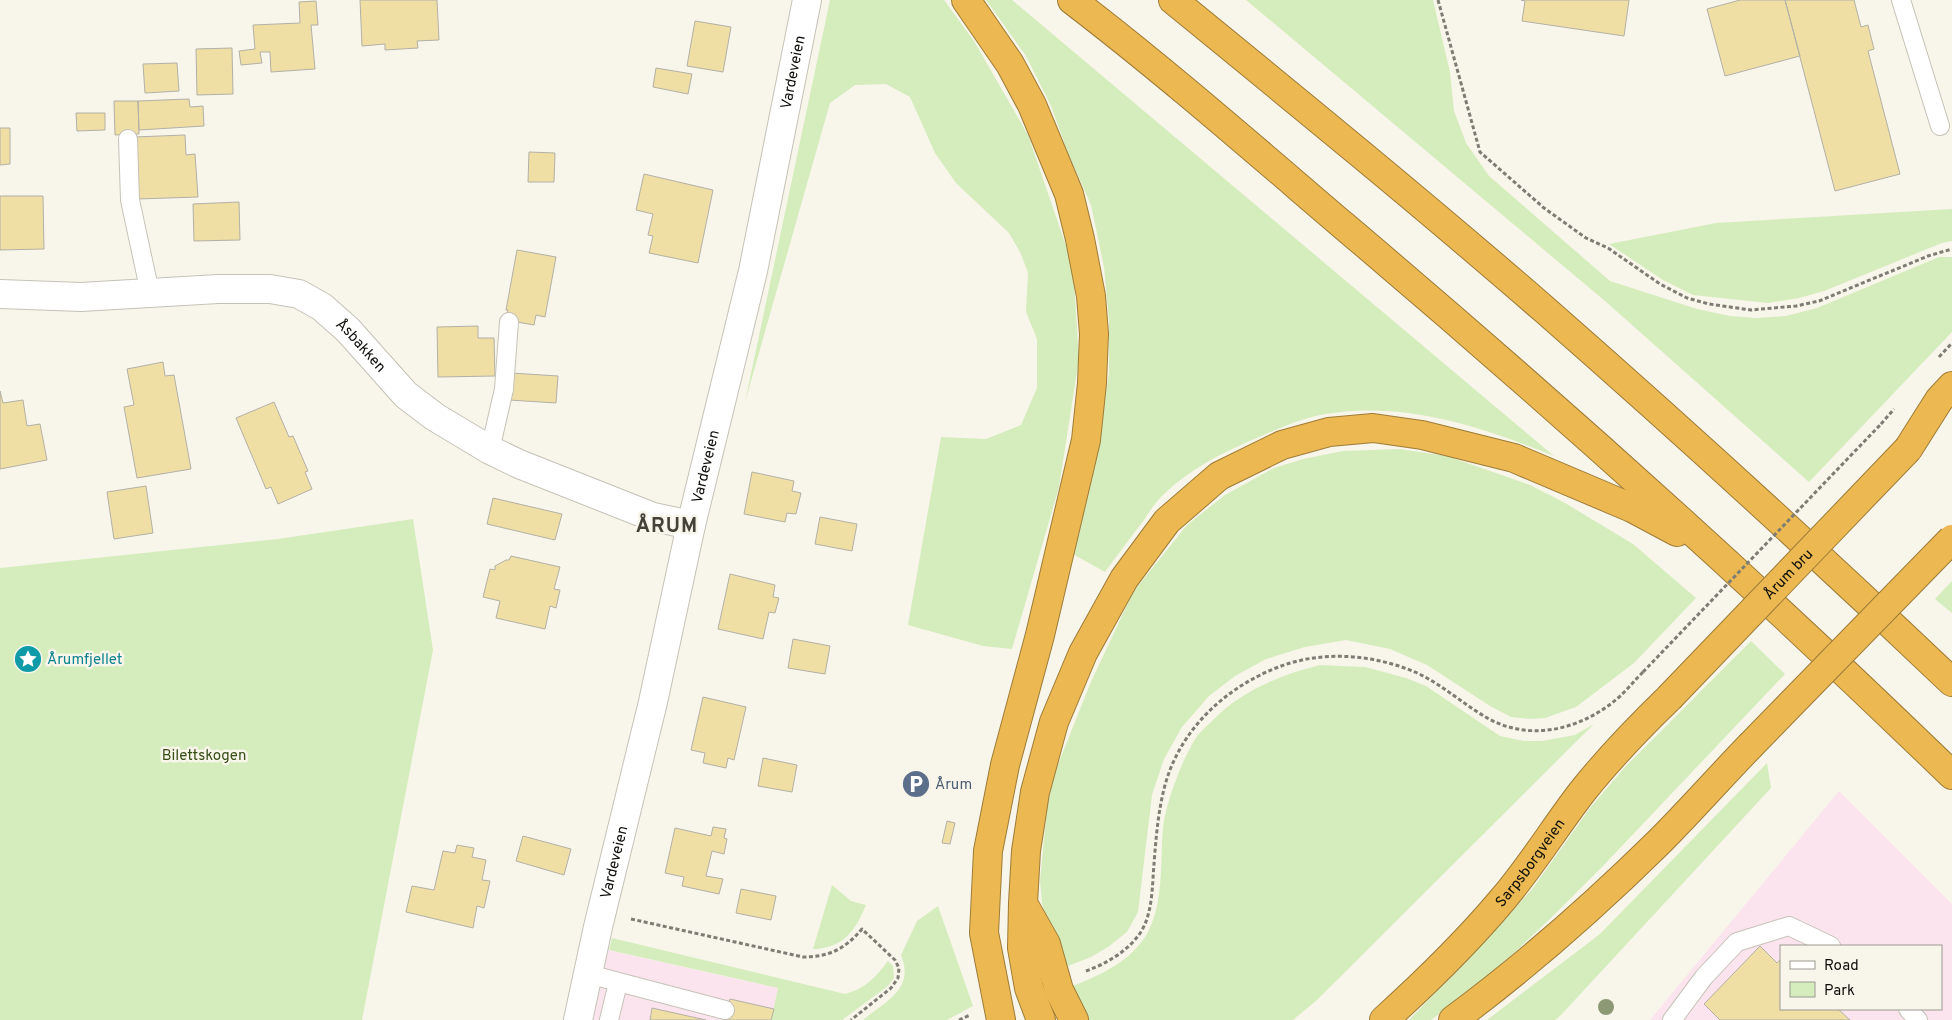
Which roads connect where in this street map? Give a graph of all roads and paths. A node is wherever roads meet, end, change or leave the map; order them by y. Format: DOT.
graph roads {
  1 [pos="807,0"];
  2 [pos="966,0"];
  3 [pos="1072,0"];
  4 [pos="1173,0"];
  5 [pos="1438,0"];
  6 [pos="1901,0"];
  7 [pos="1940,126"];
  8 [pos="128,139"];
  9 [pos="1952,249"];
  10 [pos="150,293"];
  11 [pos="0,294"];
  12 [pos="509,322"];
  13 [pos="1952,386"];
  14 [pos="1952,415"];
  15 [pos="1881,424"];
  16 [pos="1908,449"];
  17 [pos="490,450"];
  18 [pos="691,524"];
  19 [pos="1952,539"];
  20 [pos="1712,550"];
  21 [pos="1914,646"];
  22 [pos="1952,667"];
  23 [pos="1952,682"];
  24 [pos="1669,698"];
  25 [pos="1952,775"];
  26 [pos="1023,903"];
  27 [pos="601,912"];
  28 [pos="1829,945"];
  29 [pos="1079,973"];
  30 [pos="588,974"];
  31 [pos="618,983"];
  32 [pos="725,1010"];
  33 [pos="1909,1010"];
  34 [pos="578,1020"];
  35 [pos="609,1020"];
  36 [pos="851,1020"];
  37 [pos="1001,1020"];
  38 [pos="1041,1020"];
  39 [pos="1074,1020"];
  40 [pos="1384,1020"];
  41 [pos="1453,1020"];
  42 [pos="1672,1020"];
  43 [pos="1918,1020"];
  1 -- 18 [label="street, Vardeveien"];
  2 -- 37 [label="highway"];
  3 -- 20 [label="highway"];
  4 -- 21 [label="highway"];
  5 -- 9 [label="path"];
  6 -- 7 [label="lane"];
  8 -- 10 [label="lane"];
  10 -- 11 [label="street, Åsbakken"];
  10 -- 17 [label="street, Åsbakken"];
  12 -- 17 [label="lane"];
  13 -- 16 [label="highway"];
  14 -- 16 [label="highway"];
  15 -- 29 [label="path, bridge"];
  16 -- 24 [label="highway, Årum bru, bridge"];
  17 -- 18 [label="street, Åsbakken"];
  18 -- 27 [label="street, Vardeveien"];
  19 -- 41 [label="highway, bridge"];
  20 -- 25 [label="highway"];
  20 -- 26 [label="highway"];
  21 -- 22 [label="highway"];
  21 -- 23 [label="highway"];
  24 -- 40 [label="highway, Sarpsborgveien"];
  26 -- 38 [label="highway"];
  26 -- 39 [label="highway"];
  27 -- 30 [label="street, Vardeveien"];
  27 -- 36 [label="path"];
  28 -- 42 [label="lane"];
  30 -- 31 [label="lane"];
  30 -- 34 [label="street, Vardeveien"];
  31 -- 32 [label="lane"];
  31 -- 35 [label="lane"];
  33 -- 43 [label="lane"];
}
